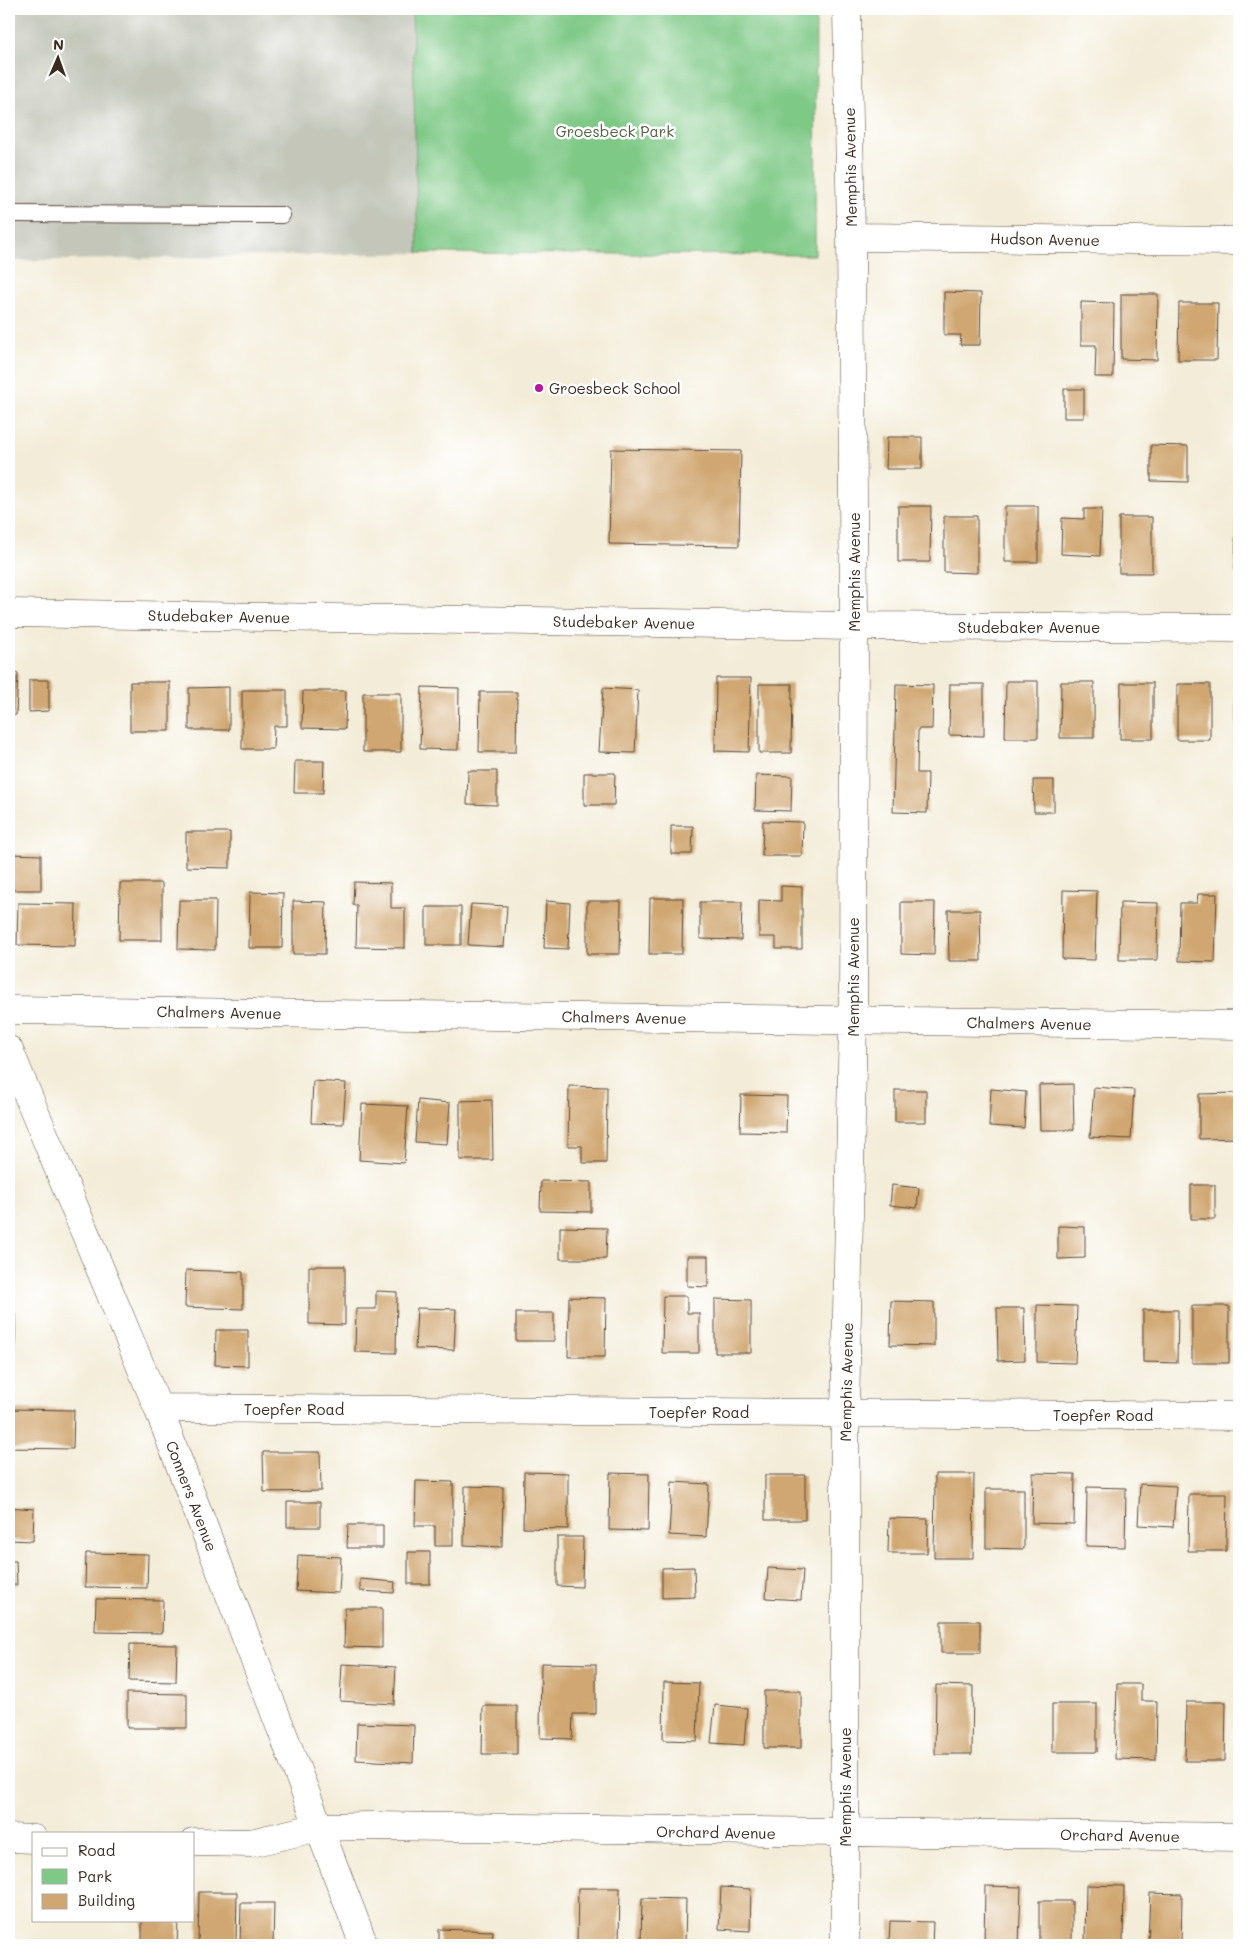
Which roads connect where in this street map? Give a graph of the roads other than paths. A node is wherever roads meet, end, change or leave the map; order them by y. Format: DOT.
graph roads {
  1 [pos="847,9"];
  2 [pos="9,214"];
  3 [pos="282,215"];
  4 [pos="851,237"];
  5 [pos="1239,241"];
  6 [pos="9,613"];
  7 [pos="854,626"];
  8 [pos="1239,628"];
  9 [pos="9,1010"];
  10 [pos="853,1020"];
  11 [pos="1239,1025"];
  12 [pos="9,1050"];
  13 [pos="158,1408"];
  14 [pos="845,1413"];
  15 [pos="1239,1416"];
  16 [pos="319,1827"];
  17 [pos="844,1834"];
  18 [pos="1239,1837"];
  19 [pos="9,1838"];
  20 [pos="32,1838"];
  21 [pos="195,1842"];
  22 [pos="364,1945"];
  23 [pos="845,1945"];
  1 -- 4 [label="street, Memphis Avenue"];
  2 -- 3 [label="lane"];
  4 -- 5 [label="street, Hudson Avenue"];
  4 -- 7 [label="street, Memphis Avenue"];
  6 -- 7 [label="street, Studebaker Avenue"];
  7 -- 8 [label="street, Studebaker Avenue"];
  7 -- 10 [label="street, Memphis Avenue"];
  9 -- 10 [label="street, Chalmers Avenue"];
  10 -- 11 [label="street, Chalmers Avenue"];
  10 -- 14 [label="street, Memphis Avenue"];
  12 -- 13 [label="street, Conners Avenue"];
  13 -- 14 [label="street, Toepfer Road"];
  13 -- 16 [label="street, Conners Avenue"];
  14 -- 15 [label="street, Toepfer Road"];
  14 -- 17 [label="street, Memphis Avenue"];
  16 -- 17 [label="street, Orchard Avenue"];
  16 -- 21 [label="street, Orchard Avenue"];
  16 -- 22 [label="street, Conners Avenue"];
  17 -- 18 [label="street, Orchard Avenue"];
  17 -- 23 [label="street, Memphis Avenue"];
  19 -- 20 [label="street"];
}
